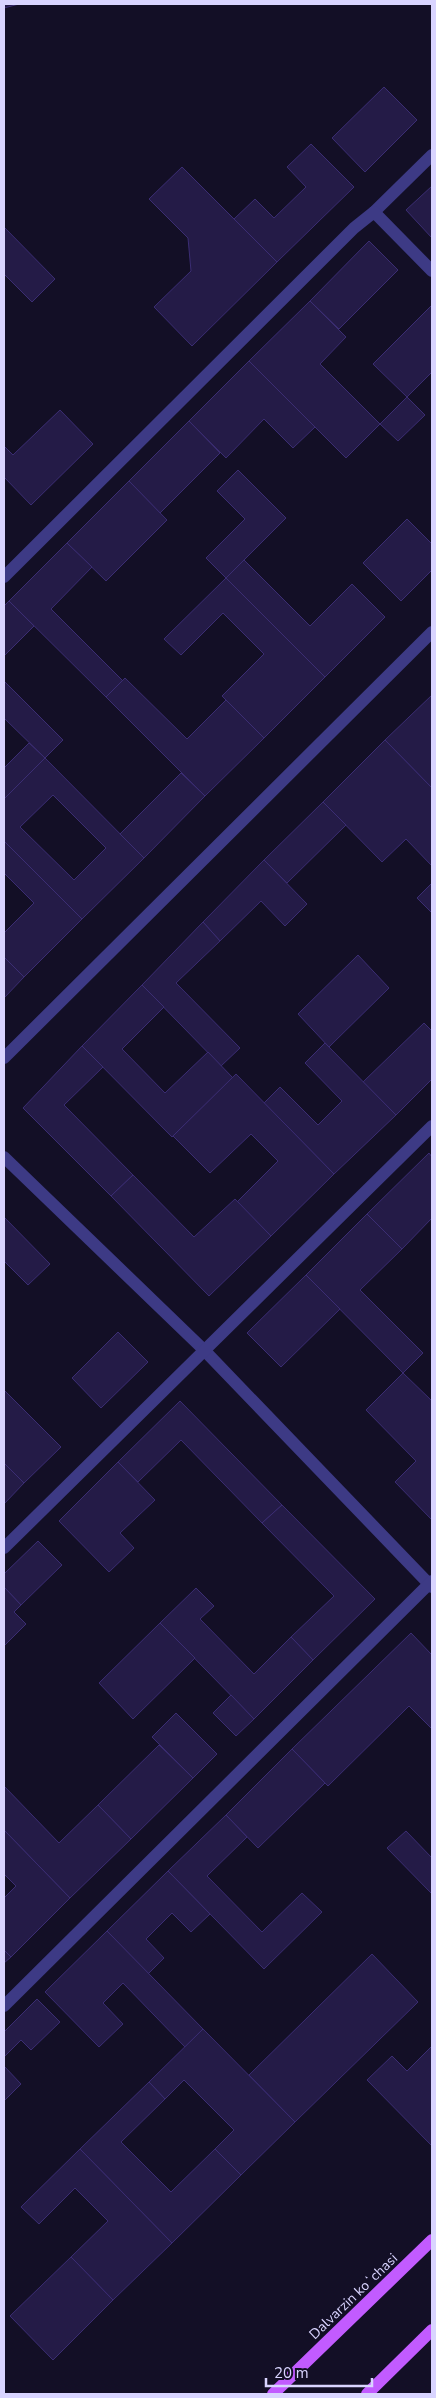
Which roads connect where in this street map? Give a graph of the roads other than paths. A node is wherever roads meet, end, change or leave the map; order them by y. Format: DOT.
graph roads {
  1 [pos="432,155"];
  2 [pos="374,212"];
  3 [pos="432,271"];
  4 [pos="4,577"];
  5 [pos="432,632"];
  6 [pos="4,1058"];
  7 [pos="432,1126"];
  8 [pos="4,1157"];
  9 [pos="204,1350"];
  10 [pos="4,1548"];
  11 [pos="431,1584"];
  12 [pos="4,2006"];
  13 [pos="432,2240"];
  14 [pos="432,2330"];
  15 [pos="273,2394"];
  16 [pos="367,2394"];
  1 -- 2 [label="street"];
  2 -- 3 [label="street"];
  2 -- 4 [label="street"];
  5 -- 6 [label="street"];
  7 -- 9 [label="street"];
  8 -- 9 [label="street"];
  9 -- 10 [label="street"];
  9 -- 11 [label="street"];
  11 -- 12 [label="street"];
  13 -- 15 [label="main road, Dalvarzin koʻchasi"];
  14 -- 16 [label="main road"];
}
